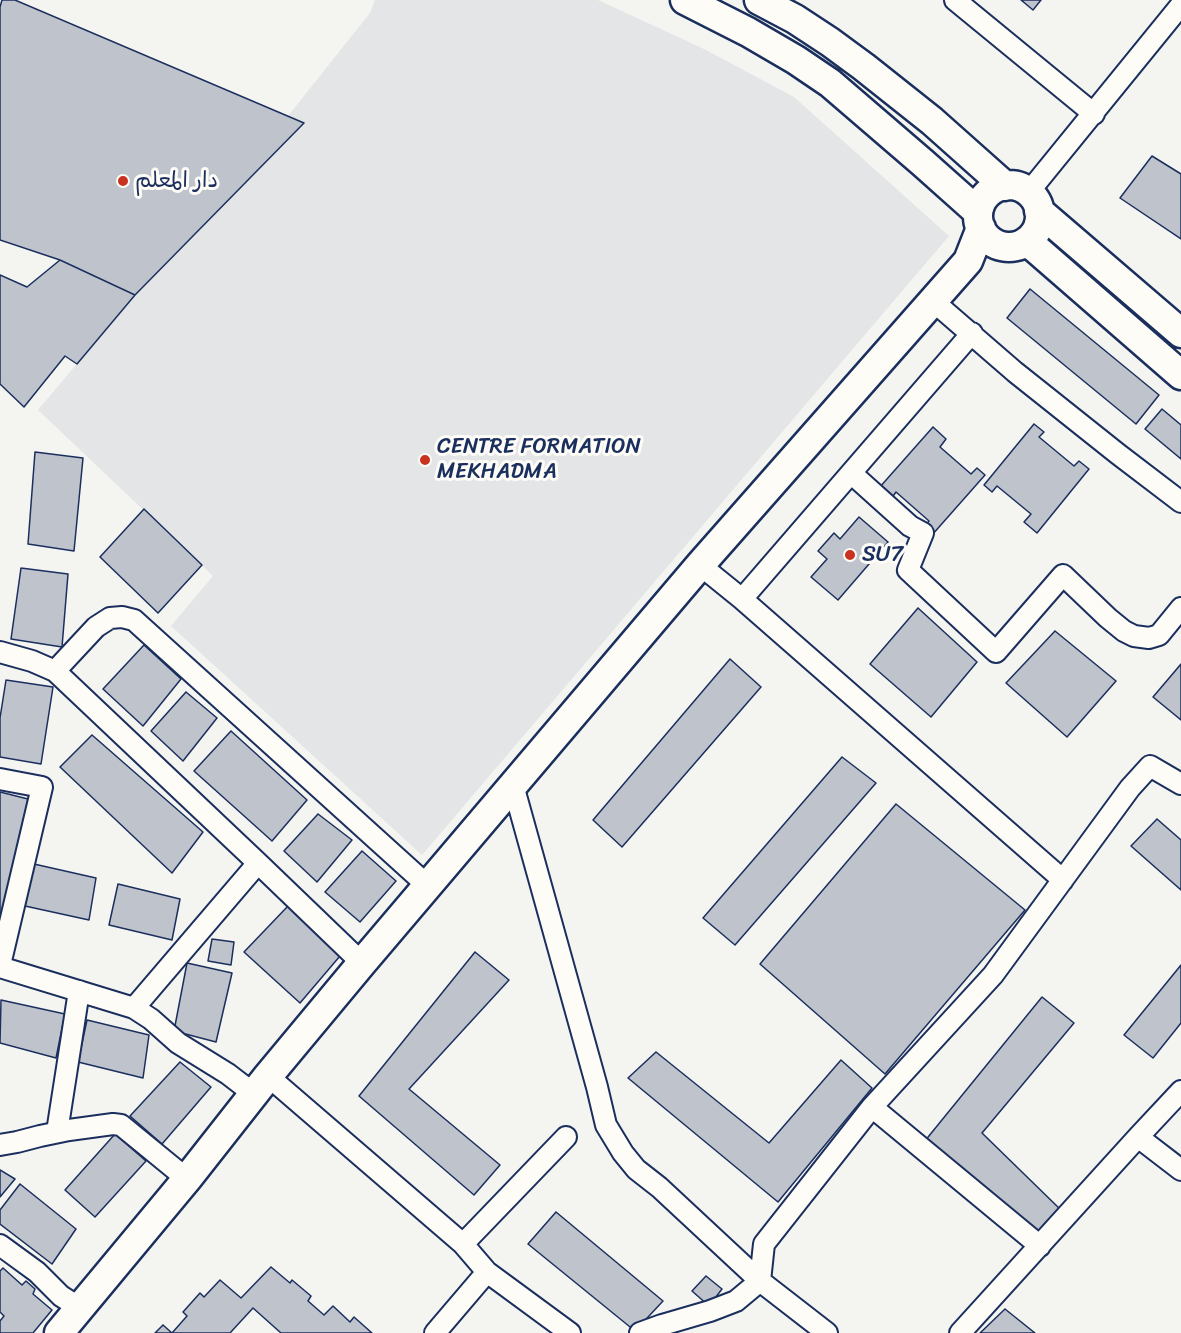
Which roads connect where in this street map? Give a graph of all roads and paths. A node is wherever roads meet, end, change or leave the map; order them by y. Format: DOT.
graph roads {
  1 [pos="685,0"];
  2 [pos="955,0"];
  3 [pos="763,1"];
  4 [pos="1181,5"];
  5 [pos="738,27"];
  6 [pos="1094,114"];
  7 [pos="1024,196"];
  8 [pos="979,220"];
  9 [pos="1022,243"];
  10 [pos="968,261"];
  11 [pos="933,301"];
  12 [pos="972,333"];
  13 [pos="1181,333"];
  14 [pos="1181,375"];
  15 [pos="851,473"];
  16 [pos="1181,502"];
  17 [pos="700,565"];
  18 [pos="742,599"];
  19 [pos="1181,608"];
  20 [pos="0,652"];
  21 [pos="55,671"];
  22 [pos="0,779"];
  23 [pos="1181,784"];
  24 [pos="513,785"];
  25 [pos="258,863"];
  26 [pos="1063,880"];
  27 [pos="428,886"];
  28 [pos="362,963"];
  29 [pos="0,966"];
  30 [pos="79,991"];
  31 [pos="134,1008"];
  32 [pos="261,1085"];
  33 [pos="1181,1091"];
  34 [pos="872,1107"];
  35 [pos="57,1132"];
  36 [pos="566,1137"];
  37 [pos="1138,1137"];
  38 [pos="0,1145"];
  39 [pos="1181,1170"];
  40 [pos="187,1179"];
  41 [pos="464,1244"];
  42 [pos="0,1245"];
  43 [pos="1040,1246"];
  44 [pos="487,1272"];
  45 [pos="760,1281"];
  46 [pos="80,1308"];
  47 [pos="59,1333"];
  48 [pos="435,1333"];
  49 [pos="570,1333"];
  50 [pos="640,1333"];
  51 [pos="827,1333"];
  52 [pos="960,1333"];
  1 -- 5 [label="main road"];
  2 -- 6 [label="street"];
  3 -- 5 [label="street"];
  3 -- 7 [label="main road"];
  4 -- 6 [label="street"];
  5 -- 8 [label="main road"];
  6 -- 7 [label="street"];
  7 -- 8 [label="main road"];
  7 -- 9 [label="main road"];
  7 -- 13 [label="main road"];
  8 -- 9 [label="main road"];
  8 -- 10 [label="main road"];
  9 -- 10 [label="main road"];
  9 -- 14 [label="main road"];
  10 -- 11 [label="main road"];
  11 -- 12 [label="street"];
  11 -- 17 [label="main road"];
  12 -- 15 [label="street"];
  12 -- 16 [label="street"];
  15 -- 18 [label="street"];
  15 -- 19 [label="street"];
  17 -- 18 [label="street"];
  17 -- 24 [label="main road"];
  18 -- 26 [label="street"];
  20 -- 21 [label="street"];
  21 -- 25 [label="street"];
  21 -- 27 [label="street"];
  22 -- 29 [label="street"];
  23 -- 26 [label="street"];
  24 -- 27 [label="main road"];
  24 -- 45 [label="street"];
  25 -- 28 [label="street"];
  25 -- 31 [label="street"];
  26 -- 34 [label="street"];
  27 -- 28 [label="main road"];
  28 -- 32 [label="main road"];
  29 -- 30 [label="street"];
  30 -- 31 [label="street"];
  30 -- 35 [label="street"];
  31 -- 32 [label="street"];
  32 -- 40 [label="main road"];
  32 -- 41 [label="street"];
  33 -- 37 [label="street"];
  34 -- 43 [label="street"];
  34 -- 45 [label="street"];
  35 -- 38 [label="street"];
  35 -- 40 [label="street"];
  36 -- 41 [label="street"];
  37 -- 39 [label="street"];
  37 -- 43 [label="street"];
  40 -- 46 [label="main road"];
  41 -- 44 [label="street"];
  42 -- 46 [label="street"];
  43 -- 52 [label="street"];
  44 -- 48 [label="street"];
  44 -- 49 [label="street"];
  45 -- 50 [label="street"];
  45 -- 51 [label="street"];
  46 -- 47 [label="main road"];
}
